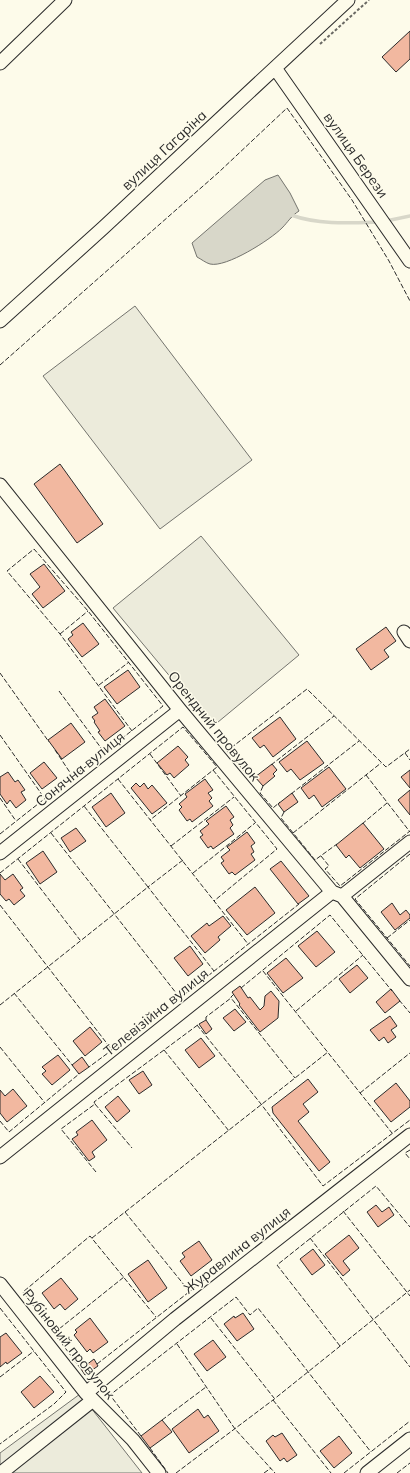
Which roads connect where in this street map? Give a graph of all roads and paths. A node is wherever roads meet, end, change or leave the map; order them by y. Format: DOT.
graph roads {
  1 [pos="65,0"];
  2 [pos="348,0"];
  3 [pos="0,63"];
  4 [pos="275,68"];
  5 [pos="410,261"];
  6 [pos="0,321"];
  7 [pos="0,485"];
  8 [pos="180,710"];
  9 [pos="410,842"];
  10 [pos="0,853"];
  11 [pos="337,894"];
  12 [pos="410,979"];
  13 [pos="410,1135"];
  14 [pos="0,1157"];
  15 [pos="0,1284"];
  16 [pos="89,1397"];
  17 [pos="410,1439"];
  18 [pos="1,1473"];
  19 [pos="159,1473"];
  20 [pos="367,1473"];
  1 -- 3 [label="street"];
  2 -- 4 [label="street, вулиця Гагаріна"];
  4 -- 5 [label="street, вулиця Берези"];
  4 -- 6 [label="street, вулиця Гагаріна"];
  7 -- 8 [label="street, Орендний провулок"];
  8 -- 10 [label="street, Сонячна вулиця"];
  8 -- 11 [label="street, Орендний провулок"];
  9 -- 11 [label="street, Телевізійна вулиця"];
  11 -- 12 [label="street, Орендний провулок"];
  11 -- 14 [label="street, Телевізійна вулиця"];
  13 -- 16 [label="street, Журавлина вулиця"];
  15 -- 16 [label="street, Рубіновий провулок"];
  16 -- 18 [label="street, Журавлина вулиця"];
  16 -- 19 [label="street, Рубіновий провулок"];
  17 -- 20 [label="street"];
}
